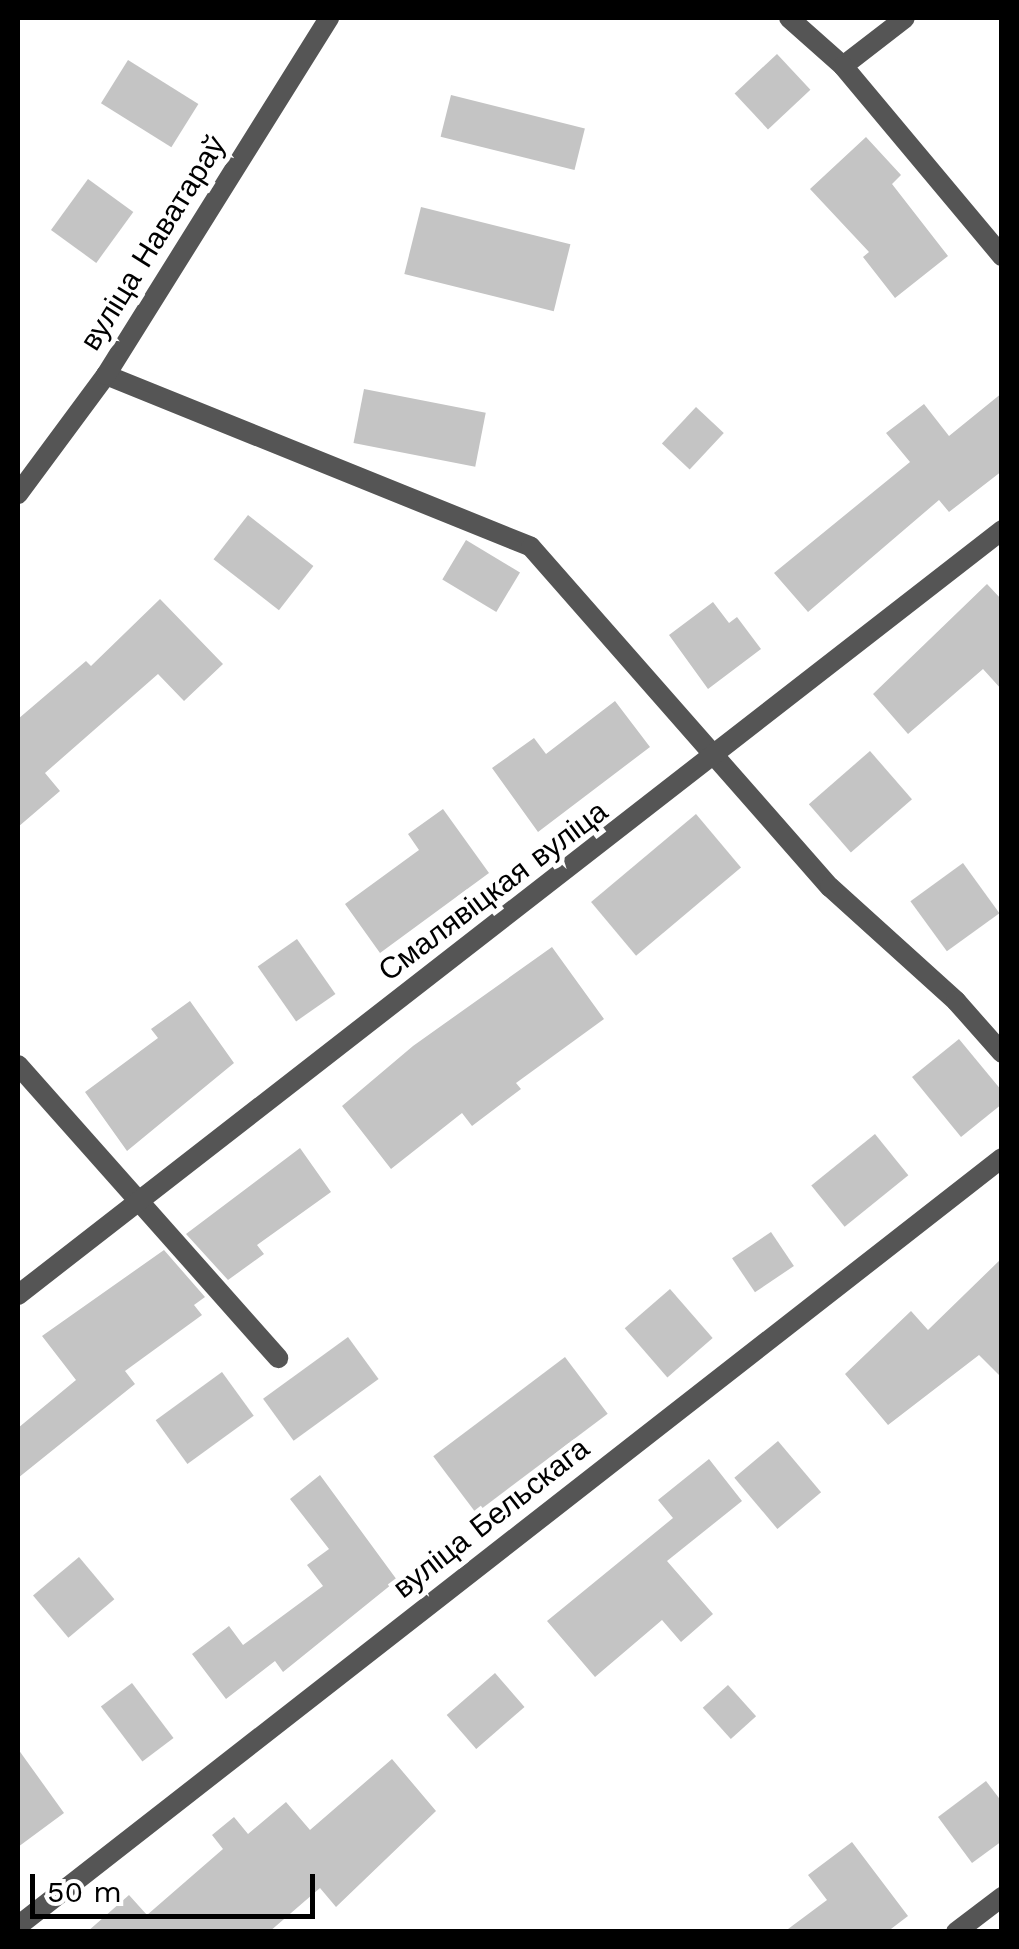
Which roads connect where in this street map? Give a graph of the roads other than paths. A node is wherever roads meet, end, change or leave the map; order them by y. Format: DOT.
graph roads {
  1 [pos="329,18"];
  2 [pos="789,18"];
  3 [pos="905,18"];
  4 [pos="843,66"];
  5 [pos="1002,256"];
  6 [pos="106,375"];
  7 [pos="18,494"];
  8 [pos="1002,530"];
  9 [pos="718,756"];
  10 [pos="1002,1052"];
  11 [pos="18,1065"];
  12 [pos="1002,1158"];
  13 [pos="137,1202"];
  14 [pos="18,1295"];
  15 [pos="278,1358"];
  16 [pos="1002,1897"];
  17 [pos="18,1926"];
  18 [pos="956,1932"];
  1 -- 6 [label="street, вуліца Наватараў"];
  2 -- 4 [label="street"];
  3 -- 4 [label="street"];
  4 -- 5 [label="street"];
  6 -- 7 [label="street, вуліца Наватараў"];
  6 -- 9 [label="street"];
  8 -- 9 [label="street, Смалявіцкая вуліца"];
  9 -- 10 [label="street"];
  9 -- 13 [label="street, Смалявіцкая вуліца"];
  11 -- 13 [label="street"];
  12 -- 17 [label="street, вуліца Бельскага"];
  13 -- 14 [label="street, Смалявіцкая вуліца"];
  13 -- 15 [label="street"];
  16 -- 18 [label="street"];
}
